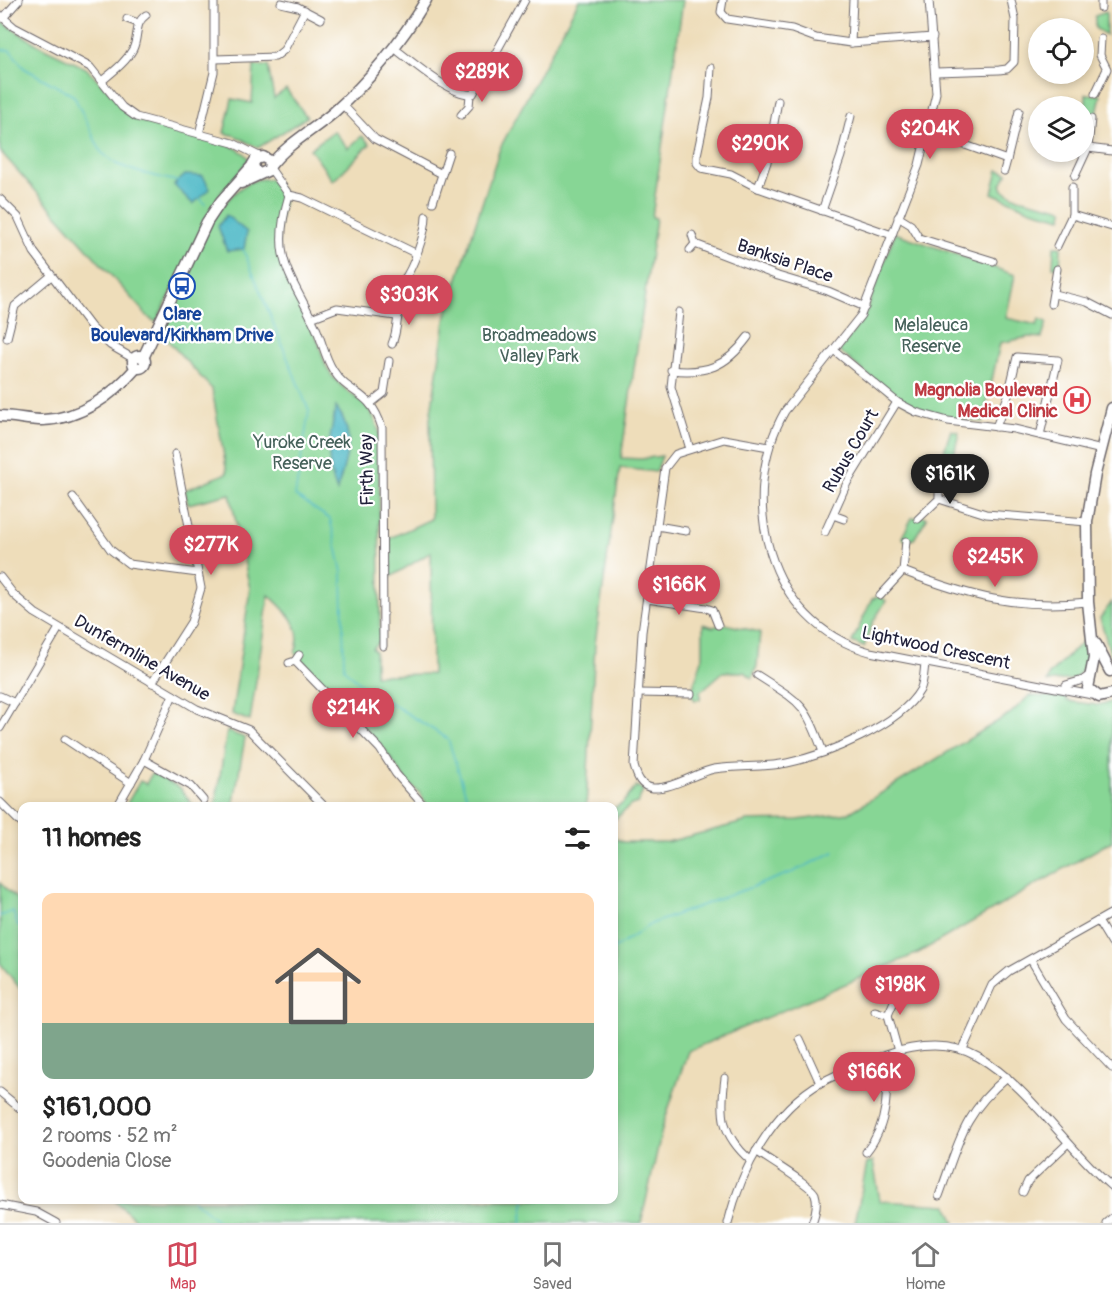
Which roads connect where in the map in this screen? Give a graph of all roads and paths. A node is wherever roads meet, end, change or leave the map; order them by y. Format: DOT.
graph roads {
  1 [pos="19,0"];
  2 [pos="214,0"];
  3 [pos="426,0"];
  4 [pos="525,0"];
  5 [pos="723,0"];
  6 [pos="853,0"];
  7 [pos="929,0"];
  8 [pos="1011,0"];
  9 [pos="281,3"];
  10 [pos="305,10"];
  11 [pos="146,15"];
  12 [pos="2,17"];
  13 [pos="126,19"];
  14 [pos="321,19"];
  15 [pos="138,23"];
  16 [pos="933,37"];
  17 [pos="1101,39"];
  18 [pos="851,43"];
  19 [pos="394,48"];
  20 [pos="215,60"];
  21 [pos="711,68"];
  22 [pos="1110,70"];
  23 [pos="936,72"];
  24 [pos="103,80"];
  25 [pos="1095,94"];
  26 [pos="470,95"];
  27 [pos="778,101"];
  28 [pos="342,104"];
  29 [pos="1019,111"];
  30 [pos="461,115"];
  31 [pos="850,116"];
  32 [pos="200,134"];
  33 [pos="928,134"];
  34 [pos="1094,149"];
  35 [pos="1112,151"];
  36 [pos="449,153"];
  37 [pos="1007,160"];
  38 [pos="1082,162"];
  39 [pos="262,166"];
  40 [pos="1004,171"];
  41 [pos="442,174"];
  42 [pos="1075,176"];
  43 [pos="1072,187"];
  44 [pos="758,188"];
  45 [pos="289,195"];
  46 [pos="0,200"];
  47 [pos="433,202"];
  48 [pos="822,210"];
  49 [pos="1072,215"];
  50 [pos="426,216"];
  51 [pos="898,217"];
  52 [pos="1112,227"];
  53 [pos="891,235"];
  54 [pos="692,236"];
  55 [pos="1057,246"];
  56 [pos="415,253"];
  57 [pos="993,261"];
  58 [pos="1057,269"];
  59 [pos="51,276"];
  60 [pos="403,281"];
  61 [pos="1054,294"];
  62 [pos="401,299"];
  63 [pos="1051,304"];
  64 [pos="865,307"];
  65 [pos="679,312"];
  66 [pos="1112,315"];
  67 [pos="396,316"];
  68 [pos="311,318"];
  69 [pos="748,337"];
  70 [pos="7,338"];
  71 [pos="392,344"];
  72 [pos="835,351"];
  73 [pos="137,361"];
  74 [pos="389,361"];
  75 [pos="670,370"];
  76 [pos="897,402"];
  77 [pos="370,404"];
  78 [pos="1112,408"];
  79 [pos="0,416"];
  80 [pos="996,427"];
  81 [pos="1040,435"];
  82 [pos="769,447"];
  83 [pos="690,449"];
  84 [pos="1102,450"];
  85 [pos="175,454"];
  86 [pos="939,475"];
  87 [pos="73,497"];
  88 [pos="939,499"];
  89 [pos="833,515"];
  90 [pos="844,519"];
  91 [pos="918,519"];
  92 [pos="1087,522"];
  93 [pos="657,526"];
  94 [pos="686,531"];
  95 [pos="825,532"];
  96 [pos="906,541"];
  97 [pos="903,571"];
  98 [pos="198,573"];
  99 [pos="0,577"];
  100 [pos="880,596"];
  101 [pos="647,599"];
  102 [pos="1088,602"];
  103 [pos="718,625"];
  104 [pos="59,627"];
  105 [pos="1093,635"];
  106 [pos="383,646"];
  107 [pos="294,659"];
  108 [pos="925,663"];
  109 [pos="1111,672"];
  110 [pos="1091,674"];
  111 [pos="757,675"];
  112 [pos="152,683"];
  113 [pos="1054,686"];
  114 [pos="638,693"];
  115 [pos="691,694"];
  116 [pos="1112,694"];
  117 [pos="173,695"];
  118 [pos="1094,695"];
  119 [pos="0,696"];
  120 [pos="15,703"];
  121 [pos="0,728"];
  122 [pos="65,739"];
  123 [pos="823,752"];
  124 [pos="144,760"];
  125 [pos="131,783"];
  126 [pos="203,800"];
  127 [pos="0,802"];
  128 [pos="120,802"];
  129 [pos="320,802"];
  130 [pos="421,802"];
  131 [pos="18,820"];
  132 [pos="1112,913"];
  133 [pos="1098,921"];
  134 [pos="1112,944"];
  135 [pos="1031,960"];
  136 [pos="904,979"];
  137 [pos="875,1011"];
  138 [pos="888,1015"];
  139 [pos="800,1039"];
  140 [pos="963,1049"];
  141 [pos="898,1051"];
  142 [pos="885,1056"];
  143 [pos="1112,1068"];
  144 [pos="1007,1077"];
  145 [pos="725,1078"];
  146 [pos="820,1083"];
  147 [pos="0,1092"];
  148 [pos="18,1107"];
  149 [pos="1067,1144"];
  150 [pos="756,1151"];
  151 [pos="866,1152"];
  152 [pos="750,1160"];
  153 [pos="1112,1187"];
  154 [pos="1023,1192"];
  155 [pos="939,1196"];
  156 [pos="0,1205"];
  157 [pos="1112,1218"];
  158 [pos="56,1223"];
  159 [pos="728,1223"];
  160 [pos="812,1223"];
  161 [pos="1106,1223"];
  1 -- 12 [label="street"];
  2 -- 20 [label="street"];
  3 -- 19 [label="street"];
  4 -- 26 [label="street"];
  5 -- 18 [label="street"];
  6 -- 18 [label="street"];
  7 -- 16 [label="street, Lightwood Crescent"];
  8 -- 23 [label="street"];
  9 -- 10 [label="street"];
  10 -- 14 [label="street"];
  10 -- 20 [label="street"];
  11 -- 15 [label="street"];
  12 -- 24 [label="street"];
  13 -- 15 [label="street"];
  15 -- 24 [label="street"];
  16 -- 18 [label="street"];
  16 -- 23 [label="street, Lightwood Crescent"];
  17 -- 22 [label="street"];
  19 -- 26 [label="street"];
  19 -- 28 [label="street"];
  20 -- 32 [label="street"];
  21 -- 44 [label="street"];
  22 -- 25 [label="street"];
  23 -- 33 [label="street, Lightwood Crescent"];
  24 -- 32 [label="street"];
  26 -- 30 [label="street"];
  27 -- 44 [label="street"];
  28 -- 39 [label="street"];
  28 -- 41 [label="street"];
  29 -- 37 [label="street"];
  31 -- 48 [label="street"];
  32 -- 39 [label="street"];
  33 -- 37 [label="street"];
  33 -- 51 [label="street, Lightwood Crescent"];
  34 -- 35 [label="street"];
  36 -- 41 [label="street"];
  37 -- 40 [label="street"];
  38 -- 42 [label="street"];
  39 -- 45 [label="street"];
  39 -- 73 [label="street"];
  41 -- 47 [label="street"];
  43 -- 49 [label="street"];
  44 -- 48 [label="street"];
  45 -- 56 [label="street"];
  45 -- 68 [label="street, Firth Way"];
  46 -- 59 [label="street"];
  48 -- 53 [label="street"];
  49 -- 52 [label="street"];
  49 -- 55 [label="street"];
  50 -- 56 [label="street"];
  51 -- 53 [label="street, Lightwood Crescent"];
  51 -- 57 [label="street"];
  53 -- 64 [label="street, Lightwood Crescent"];
  54 -- 64 [label="street, Banksia Place"];
  56 -- 60 [label="street"];
  58 -- 61 [label="street"];
  59 -- 70 [label="street"];
  59 -- 73 [label="street"];
  61 -- 63 [label="street"];
  61 -- 66 [label="street"];
  62 -- 67 [label="street"];
  64 -- 72 [label="street, Lightwood Crescent"];
  65 -- 75 [label="street"];
  67 -- 68 [label="street"];
  67 -- 71 [label="street"];
  68 -- 77 [label="street, Firth Way"];
  69 -- 75 [label="street"];
  72 -- 76 [label="street"];
  72 -- 82 [label="street, Lightwood Crescent"];
  73 -- 79 [label="street"];
  74 -- 77 [label="street"];
  75 -- 83 [label="street"];
  76 -- 80 [label="street"];
  76 -- 89 [label="street, Rubus Court"];
  77 -- 106 [label="street, Firth Way"];
  78 -- 84 [label="street"];
  80 -- 81 [label="street"];
  80 -- 81 [label="street"];
  81 -- 84 [label="street"];
  82 -- 83 [label="street"];
  82 -- 108 [label="street, Lightwood Crescent"];
  83 -- 93 [label="street"];
  84 -- 92 [label="street"];
  85 -- 98 [label="street"];
  86 -- 88 [label="street"];
  87 -- 98 [label="street"];
  88 -- 91 [label="street"];
  88 -- 92 [label="street"];
  89 -- 90 [label="street, Rubus Court"];
  89 -- 95 [label="street, Rubus Court"];
  92 -- 102 [label="street"];
  93 -- 94 [label="street"];
  93 -- 101 [label="street"];
  96 -- 97 [label="street"];
  97 -- 100 [label="street"];
  97 -- 102 [label="street"];
  98 -- 112 [label="street"];
  99 -- 104 [label="street, Dunfermline Avenue"];
  101 -- 103 [label="street"];
  101 -- 114 [label="street"];
  102 -- 105 [label="street"];
  104 -- 112 [label="street, Dunfermline Avenue"];
  104 -- 120 [label="street"];
  105 -- 109 [label="street"];
  105 -- 110 [label="street"];
  107 -- 130 [label="street"];
  108 -- 113 [label="street, Lightwood Crescent"];
  108 -- 123 [label="street"];
  109 -- 110 [label="street"];
  110 -- 113 [label="street, Lightwood Crescent"];
  110 -- 118 [label="street"];
  111 -- 123 [label="street"];
  112 -- 117 [label="street, Dunfermline Avenue"];
  113 -- 118 [label="street, Lightwood Crescent"];
  114 -- 115 [label="street"];
  114 -- 123 [label="street"];
  116 -- 118 [label="street"];
  117 -- 124 [label="street"];
  117 -- 129 [label="street, Dunfermline Avenue"];
  119 -- 120 [label="street"];
  120 -- 121 [label="street"];
  122 -- 125 [label="street"];
  124 -- 125 [label="street"];
  124 -- 126 [label="street"];
  125 -- 128 [label="street"];
  127 -- 131 [label="street"];
  132 -- 133 [label="street"];
  133 -- 134 [label="street"];
  133 -- 135 [label="street"];
  135 -- 140 [label="street"];
  135 -- 143 [label="street"];
  136 -- 138 [label="street"];
  137 -- 138 [label="street"];
  138 -- 141 [label="street"];
  139 -- 146 [label="street"];
  140 -- 141 [label="street"];
  140 -- 144 [label="street"];
  141 -- 142 [label="street"];
  142 -- 146 [label="street"];
  142 -- 151 [label="street"];
  144 -- 149 [label="street"];
  144 -- 155 [label="street"];
  145 -- 152 [label="street"];
  146 -- 150 [label="street"];
  147 -- 148 [label="street"];
  149 -- 153 [label="street"];
  149 -- 154 [label="street"];
  150 -- 152 [label="street"];
  150 -- 160 [label="street"];
  152 -- 159 [label="street"];
  156 -- 158 [label="street"];
  157 -- 161 [label="street"];
}
